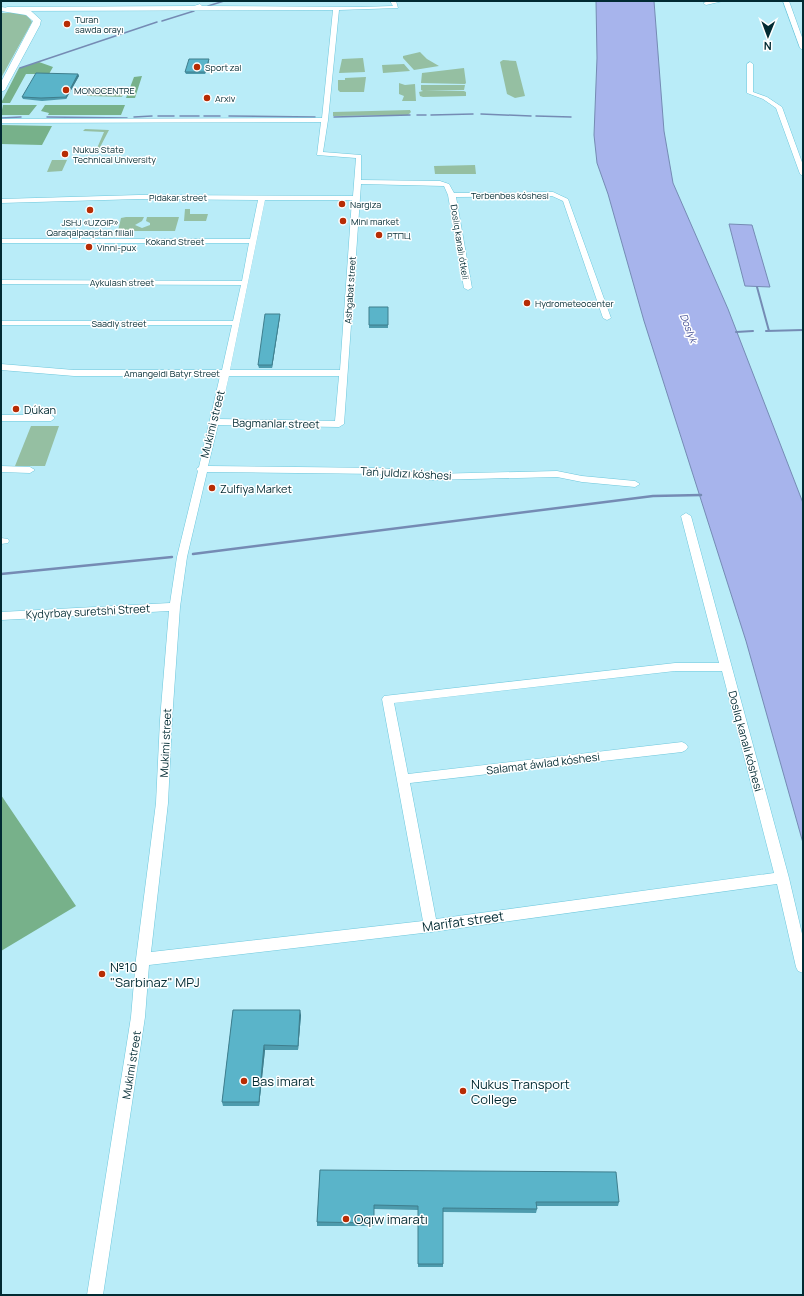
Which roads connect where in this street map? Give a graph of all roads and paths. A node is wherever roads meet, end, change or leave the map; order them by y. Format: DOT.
graph roads {
  1 [pos="129,1"];
  2 [pos="213,1"];
  3 [pos="393,1"];
  4 [pos="720,1"];
  5 [pos="786,1"];
  6 [pos="706,3"];
  7 [pos="125,8"];
  8 [pos="194,8"];
  9 [pos="7,9"];
  10 [pos="336,9"];
  11 [pos="29,11"];
  12 [pos="803,48"];
  13 [pos="750,64"];
  14 [pos="1,90"];
  15 [pos="325,120"];
  16 [pos="1,121"];
  17 [pos="803,174"];
  18 [pos="358,182"];
  19 [pos="452,195"];
  20 [pos="262,196"];
  21 [pos="356,198"];
  22 [pos="1,201"];
  23 [pos="1,241"];
  24 [pos="253,242"];
  25 [pos="1,282"];
  26 [pos="244,283"];
  27 [pos="468,288"];
  28 [pos="607,318"];
  29 [pos="1,323"];
  30 [pos="237,323"];
  31 [pos="1,367"];
  32 [pos="225,373"];
  33 [pos="344,373"];
  34 [pos="1,418"];
  35 [pos="51,418"];
  36 [pos="213,422"];
  37 [pos="339,424"];
  38 [pos="1,469"];
  39 [pos="201,469"];
  40 [pos="30,470"];
  41 [pos="635,484"];
  42 [pos="686,516"];
  43 [pos="175,606"];
  44 [pos="1,616"];
  45 [pos="727,667"];
  46 [pos="682,747"];
  47 [pos="404,780"];
  48 [pos="782,878"];
  49 [pos="431,926"];
  50 [pos="143,959"];
  51 [pos="803,967"];
  52 [pos="95,1295"];
  1 -- 7 [label="street"];
  2 -- 8 [label="street"];
  3 -- 10 [label="street"];
  4 -- 6 [label="street"];
  5 -- 12 [label="street"];
  7 -- 8 [label="street"];
  7 -- 11 [label="street"];
  8 -- 10 [label="street"];
  9 -- 11 [label="main road"];
  10 -- 15 [label="street"];
  11 -- 14 [label="main road"];
  13 -- 17 [label="street"];
  15 -- 16 [label="street"];
  15 -- 18 [label="street, Ashgabat street"];
  18 -- 19 [label="street"];
  18 -- 21 [label="street, Ashgabat street"];
  19 -- 27 [label="street, Doslıq kanalı ótkeli"];
  19 -- 28 [label="street, Terbenbes kóshesi"];
  20 -- 21 [label="street, Pidakar street"];
  20 -- 22 [label="street, Pidakar street"];
  20 -- 24 [label="street, Mukimi street"];
  21 -- 33 [label="street, Ashgabat street"];
  23 -- 24 [label="street, Kokand Street"];
  24 -- 26 [label="street, Mukimi street"];
  25 -- 26 [label="street, Aykulash street"];
  26 -- 30 [label="street, Mukimi street"];
  29 -- 30 [label="street, Saadiy street"];
  30 -- 32 [label="street, Mukimi street"];
  31 -- 32 [label="street, Amangeldi Batyr Street"];
  32 -- 33 [label="street, Amangeldi Batyr Street"];
  32 -- 36 [label="street, Mukimi street"];
  33 -- 37 [label="street, Ashgabat street"];
  34 -- 35 [label="street"];
  36 -- 37 [label="street, Bagmanlar street"];
  36 -- 39 [label="street, Mukimi street"];
  38 -- 40 [label="street"];
  39 -- 41 [label="street, Tań juldızı kóshesi"];
  39 -- 43 [label="street, Mukimi street"];
  42 -- 45 [label="street, Doslıq kanalı kóshesi"];
  43 -- 44 [label="street, Kydyrbay suretshi Street"];
  43 -- 50 [label="street, Mukimi street"];
  45 -- 47 [label="street"];
  45 -- 48 [label="street, Doslıq kanalı kóshesi"];
  46 -- 47 [label="street, Salamat áwlad kóshesi"];
  47 -- 49 [label="street"];
  48 -- 49 [label="street, Marifat street"];
  48 -- 51 [label="street, Doslıq kanalı kóshesi"];
  49 -- 50 [label="street, Marifat street"];
  50 -- 52 [label="street, Mukimi street"];
}
